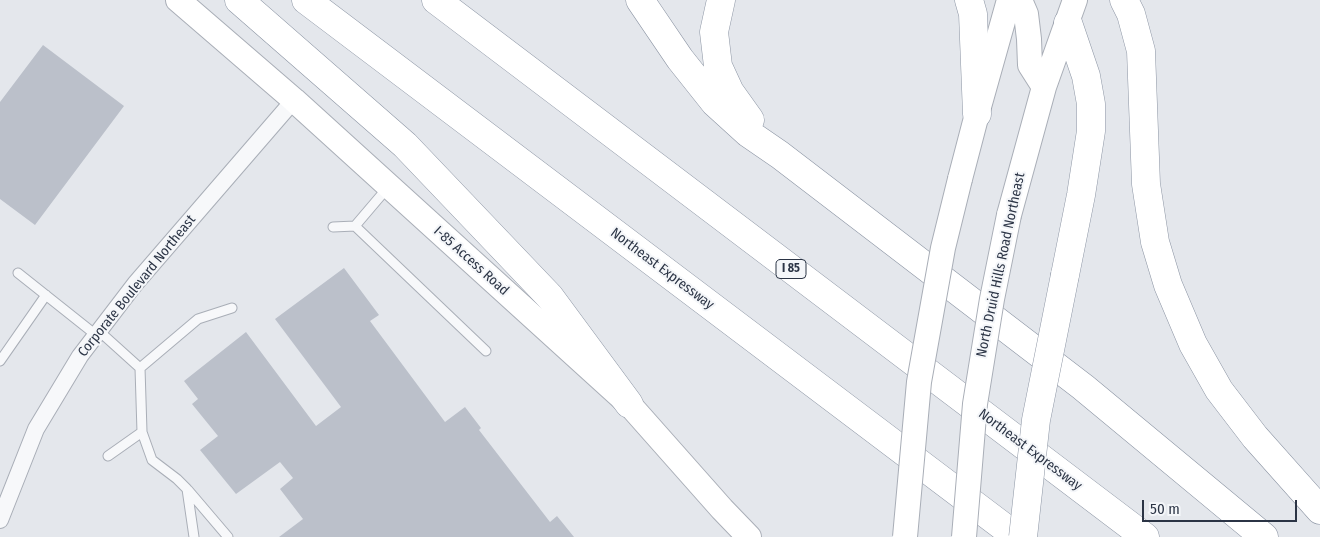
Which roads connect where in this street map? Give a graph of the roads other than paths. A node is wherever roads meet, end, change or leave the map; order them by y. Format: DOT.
graph roads {
  1 [pos="178,0"];
  2 [pos="239,0"];
  3 [pos="306,0"];
  4 [pos="436,0"];
  5 [pos="640,0"];
  6 [pos="721,0"];
  7 [pos="969,0"];
  8 [pos="1009,0"];
  9 [pos="1020,0"];
  10 [pos="1124,0"];
  11 [pos="1068,8"];
  12 [pos="1044,87"];
  13 [pos="294,100"];
  14 [pos="977,114"];
  15 [pos="331,133"];
  16 [pos="780,155"];
  17 [pos="389,186"];
  18 [pos="355,226"];
  19 [pos="333,227"];
  20 [pos="18,273"];
  21 [pos="543,289"];
  22 [pos="46,295"];
  23 [pos="232,308"];
  24 [pos="97,333"];
  25 [pos="486,351"];
  26 [pos="0,361"];
  27 [pos="140,368"];
  28 [pos="629,404"];
  29 [pos="142,432"];
  30 [pos="108,456"];
  31 [pos="187,489"];
  32 [pos="722,510"];
  33 [pos="1320,510"];
  34 [pos="0,520"];
  35 [pos="194,537"];
  36 [pos="228,537"];
  37 [pos="740,537"];
  38 [pos="749,537"];
  39 [pos="906,537"];
  40 [pos="964,537"];
  41 [pos="1017,537"];
  42 [pos="1023,537"];
  43 [pos="1145,537"];
  44 [pos="1264,537"];
  1 -- 13 [label="main road, I-85 Access Road"];
  2 -- 21 [label="highway"];
  3 -- 41 [label="highway, Northeast Expressway"];
  4 -- 43 [label="highway, Northeast Expressway / I 85"];
  5 -- 16 [label="highway"];
  6 -- 16 [label="highway"];
  7 -- 14 [label="highway"];
  8 -- 14 [label="main road"];
  9 -- 12 [label="main road"];
  10 -- 33 [label="highway"];
  11 -- 12 [label="main road, North Druid Hills Road Northeast"];
  11 -- 42 [label="highway, bridge"];
  12 -- 40 [label="main road, North Druid Hills Road Northeast, bridge"];
  13 -- 15 [label="main road, I-85 Access Road"];
  13 -- 24 [label="street, Corporate Boulevard Northeast"];
  14 -- 39 [label="main road, bridge"];
  15 -- 17 [label="main road, I-85 Access Road"];
  15 -- 21 [label="main road"];
  16 -- 44 [label="highway"];
  17 -- 18 [label="lane"];
  17 -- 28 [label="main road, I-85 Access Road"];
  18 -- 19 [label="lane"];
  18 -- 25 [label="lane"];
  20 -- 22 [label="lane"];
  21 -- 28 [label="highway"];
  22 -- 24 [label="lane"];
  22 -- 26 [label="lane"];
  23 -- 27 [label="lane"];
  24 -- 27 [label="lane"];
  24 -- 34 [label="street, Corporate Boulevard Northeast"];
  27 -- 29 [label="lane"];
  28 -- 32 [label="main road, I-85 Access Road"];
  29 -- 30 [label="lane"];
  29 -- 31 [label="lane"];
  31 -- 35 [label="lane"];
  31 -- 36 [label="lane"];
  32 -- 37 [label="main road"];
  32 -- 38 [label="main road, I-85 Access Road"];
}
